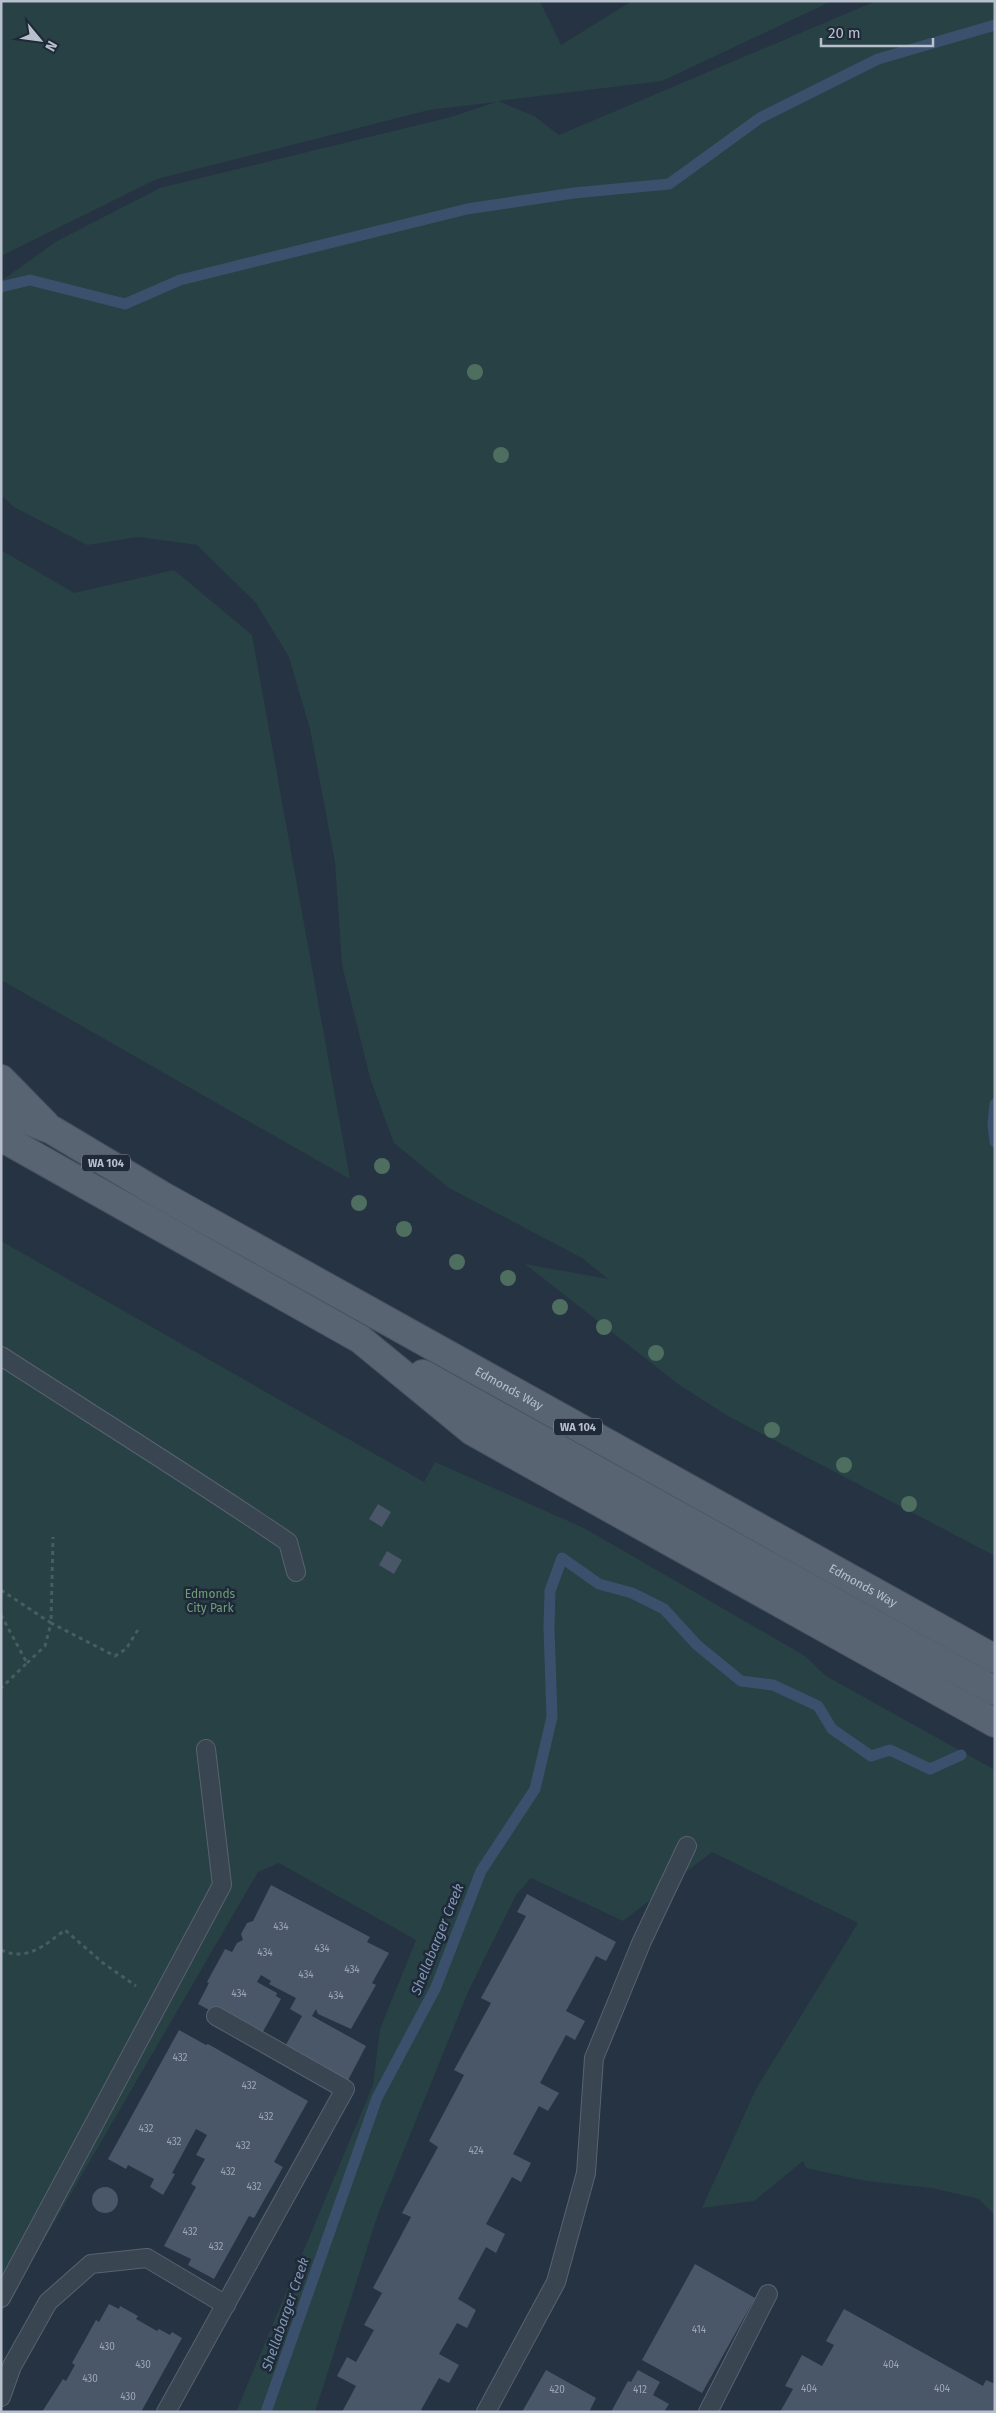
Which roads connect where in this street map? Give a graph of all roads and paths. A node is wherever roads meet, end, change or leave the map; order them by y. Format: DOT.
graph roads {
  1 [pos="1,1079"];
  2 [pos="1,1110"];
  3 [pos="52,1130"];
  4 [pos="1,1137"];
  5 [pos="360,1339"];
  6 [pos="1,1356"];
  7 [pos="53,1538"];
  8 [pos="296,1572"];
  9 [pos="1,1590"];
  10 [pos="1,1616"];
  11 [pos="51,1623"];
  12 [pos="139,1628"];
  13 [pos="995,1659"];
  14 [pos="27,1663"];
  15 [pos="1,1688"];
  16 [pos="995,1691"];
  17 [pos="995,1723"];
  18 [pos="206,1749"];
  19 [pos="688,1846"];
  20 [pos="1,1950"];
  21 [pos="159,2002"];
  22 [pos="216,2016"];
  23 [pos="768,2294"];
  24 [pos="1,2298"];
  25 [pos="226,2304"];
  26 [pos="1,2397"];
  27 [pos="166,2412"];
  28 [pos="486,2412"];
  29 [pos="708,2412"];
  1 -- 3 [label="main road, Edmonds Way / WA 104"];
  2 -- 3 [label="main road, Edmonds Way / WA 104"];
  3 -- 13 [label="main road, Edmonds Way / WA 104"];
  4 -- 5 [label="main road, WA 104"];
  5 -- 16 [label="main road, WA 104"];
  5 -- 17 [label="main road, WA 104"];
  6 -- 8 [label="lane"];
  7 -- 11 [label="path"];
  9 -- 11 [label="path"];
  10 -- 14 [label="path"];
  11 -- 12 [label="path"];
  11 -- 14 [label="path"];
  14 -- 15 [label="path"];
  18 -- 21 [label="lane"];
  19 -- 28 [label="lane"];
  20 -- 21 [label="path"];
  21 -- 24 [label="lane"];
  22 -- 25 [label="lane"];
  23 -- 29 [label="lane"];
  25 -- 26 [label="lane"];
  25 -- 27 [label="lane"];
}
